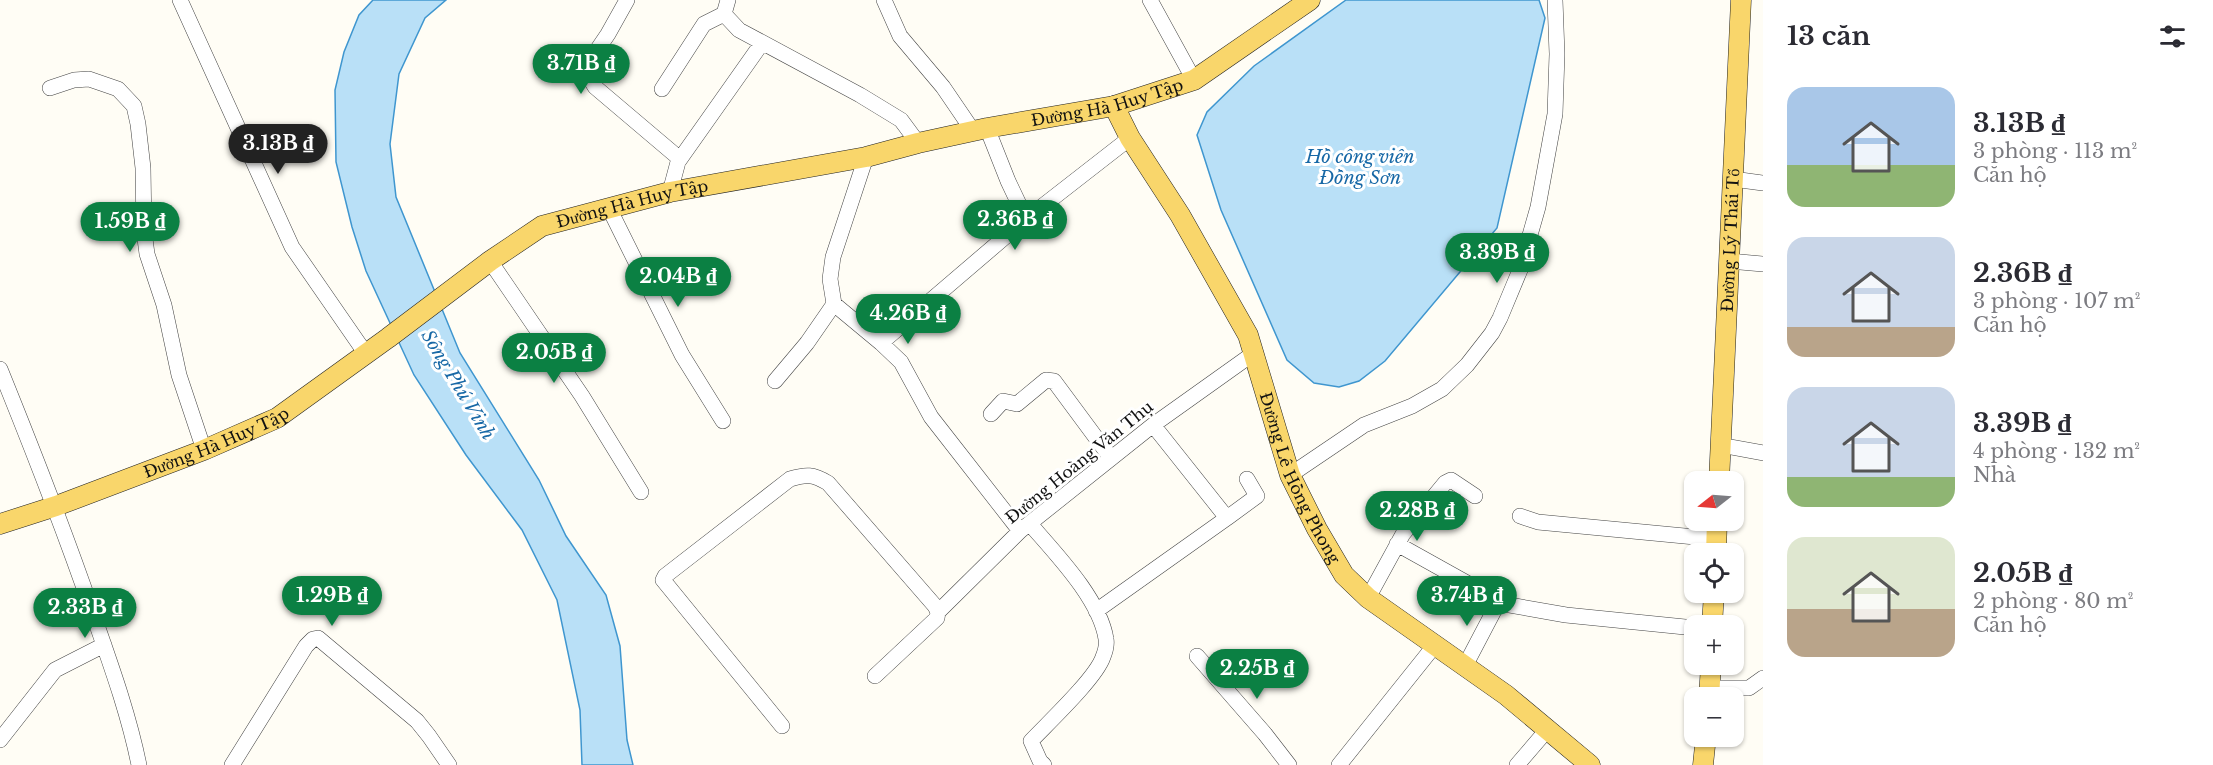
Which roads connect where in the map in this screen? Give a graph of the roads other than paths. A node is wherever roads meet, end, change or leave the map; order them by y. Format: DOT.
graph roads {
  1 [pos="180,0"];
  2 [pos="627,0"];
  3 [pos="884,0"];
  4 [pos="1150,0"];
  5 [pos="1310,0"];
  6 [pos="1555,0"];
  7 [pos="1741,0"];
  8 [pos="726,7"];
  9 [pos="762,43"];
  10 [pos="1194,80"];
  11 [pos="50,88"];
  12 [pos="662,89"];
  13 [pos="1114,106"];
  14 [pos="980,129"];
  15 [pos="1130,138"];
  16 [pos="918,143"];
  17 [pos="866,157"];
  18 [pos="680,159"];
  19 [pos="1732,179"];
  20 [pos="1763,183"];
  21 [pos="670,192"];
  22 [pos="609,208"];
  23 [pos="1026,219"];
  24 [pos="490,261"];
  25 [pos="1729,261"];
  26 [pos="1763,264"];
  27 [pos="834,304"];
  28 [pos="881,343"];
  29 [pos="1254,353"];
  30 [pos="366,354"];
  31 [pos="0,369"];
  32 [pos="775,381"];
  33 [pos="991,414"];
  34 [pos="723,421"];
  35 [pos="1153,425"];
  36 [pos="1720,446"];
  37 [pos="204,450"];
  38 [pos="1763,453"];
  39 [pos="1111,458"];
  40 [pos="1719,471"];
  41 [pos="1290,475"];
  42 [pos="1247,479"];
  43 [pos="641,492"];
  44 [pos="1475,496"];
  45 [pos="56,506"];
  46 [pos="1520,516"];
  47 [pos="1227,518"];
  48 [pos="0,524"];
  49 [pos="1025,528"];
  50 [pos="1716,538"];
  51 [pos="1396,544"];
  52 [pos="1368,598"];
  53 [pos="1498,603"];
  54 [pos="1096,611"];
  55 [pos="938,612"];
  56 [pos="1684,627"];
  57 [pos="104,645"];
  58 [pos="1435,645"];
  59 [pos="1197,656"];
  60 [pos="1465,666"];
  61 [pos="875,676"];
  62 [pos="1763,678"];
  63 [pos="1744,689"];
  64 [pos="782,726"];
  65 [pos="1547,729"];
  66 [pos="0,740"];
  67 [pos="1705,747"];
  68 [pos="1041,764"];
  69 [pos="139,765"];
  70 [pos="232,765"];
  71 [pos="449,765"];
  72 [pos="1289,765"];
  73 [pos="1339,765"];
  74 [pos="1517,765"];
  75 [pos="1590,765"];
  76 [pos="1703,765"];
  1 -- 30 [label="street"];
  2 -- 18 [label="street"];
  3 -- 14 [label="street"];
  4 -- 10 [label="street"];
  5 -- 10 [label="main road, Đường Hà Huy Tập"];
  6 -- 41 [label="street"];
  7 -- 19 [label="main road, Đường Lý Thái Tổ"];
  8 -- 9 [label="street"];
  8 -- 12 [label="street"];
  9 -- 16 [label="street"];
  9 -- 18 [label="street"];
  10 -- 13 [label="main road, Đường Hà Huy Tập"];
  11 -- 37 [label="street"];
  13 -- 14 [label="main road, Đường Hà Huy Tập"];
  13 -- 15 [label="main road, Đường Lê Hồng Phong"];
  14 -- 16 [label="main road, Đường Hà Huy Tập"];
  14 -- 23 [label="street"];
  15 -- 23 [label="street"];
  15 -- 29 [label="main road, Đường Lê Hồng Phong"];
  16 -- 17 [label="main road, Đường Hà Huy Tập"];
  17 -- 21 [label="main road, Đường Hà Huy Tập"];
  17 -- 27 [label="street"];
  18 -- 21 [label="street"];
  19 -- 20 [label="street"];
  19 -- 25 [label="main road, Đường Lý Thái Tổ"];
  21 -- 22 [label="main road, Đường Hà Huy Tập"];
  22 -- 24 [label="main road, Đường Hà Huy Tập"];
  22 -- 34 [label="street"];
  23 -- 28 [label="street"];
  24 -- 30 [label="main road, Đường Hà Huy Tập"];
  24 -- 43 [label="street"];
  25 -- 26 [label="street"];
  25 -- 36 [label="main road, Đường Lý Thái Tổ"];
  27 -- 28 [label="street"];
  27 -- 32 [label="street"];
  28 -- 49 [label="street"];
  29 -- 35 [label="street, Đường Hoàng Văn Thụ"];
  29 -- 41 [label="main road, Đường Lê Hồng Phong"];
  30 -- 37 [label="main road, Đường Hà Huy Tập"];
  31 -- 45 [label="street"];
  33 -- 39 [label="street"];
  35 -- 39 [label="street, Đường Hoàng Văn Thụ"];
  35 -- 47 [label="street"];
  36 -- 38 [label="street"];
  36 -- 40 [label="main road, Đường Lý Thái Tổ"];
  37 -- 45 [label="main road, Đường Hà Huy Tập"];
  39 -- 49 [label="street, Đường Hoàng Văn Thụ"];
  41 -- 52 [label="main road, Đường Lê Hồng Phong"];
  42 -- 47 [label="street"];
  44 -- 51 [label="street"];
  45 -- 48 [label="main road, Đường Hà Huy Tập"];
  45 -- 57 [label="street"];
  46 -- 50 [label="street"];
  47 -- 54 [label="street"];
  49 -- 54 [label="street"];
  49 -- 55 [label="street, Đường Hoàng Văn Thụ"];
  51 -- 52 [label="street"];
  51 -- 53 [label="street"];
  52 -- 58 [label="main road, Đường Lê Hồng Phong"];
  53 -- 56 [label="street"];
  53 -- 60 [label="street"];
  54 -- 68 [label="street"];
  55 -- 61 [label="street, Đường Hoàng Văn Thụ"];
  55 -- 64 [label="street"];
  57 -- 66 [label="street"];
  57 -- 69 [label="street"];
  58 -- 60 [label="main road, Đường Lê Hồng Phong"];
  58 -- 73 [label="street"];
  59 -- 72 [label="street"];
  60 -- 65 [label="main road, Đường Lê Hồng Phong"];
  62 -- 63 [label="street"];
  65 -- 74 [label="street"];
  65 -- 75 [label="main road, Đường Lê Hồng Phong"];
  67 -- 76 [label="main road"];
  70 -- 71 [label="street"];
}
